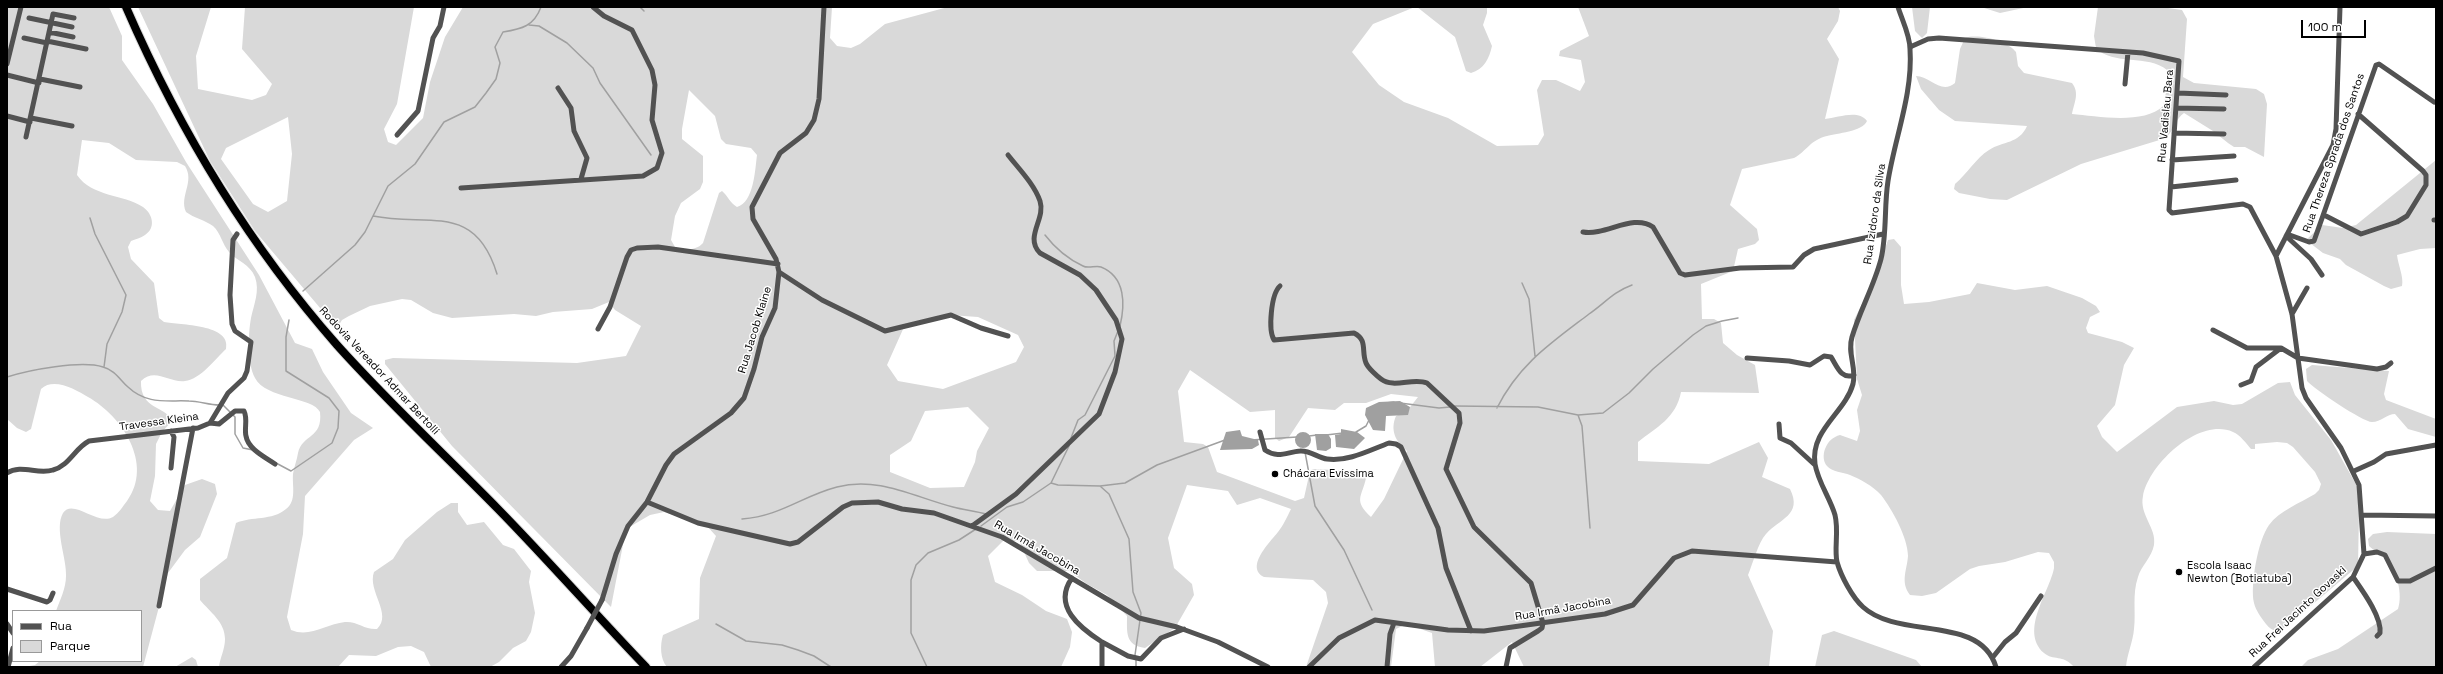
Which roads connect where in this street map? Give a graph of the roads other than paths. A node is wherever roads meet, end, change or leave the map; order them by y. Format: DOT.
graph roads {
  1 [pos="21,7"];
  2 [pos="126,7"];
  3 [pos="444,7"];
  4 [pos="592,7"];
  5 [pos="824,7"];
  6 [pos="1898,7"];
  7 [pos="2340,7"];
  8 [pos="29,18"];
  9 [pos="74,18"];
  10 [pos="51,23"];
  11 [pos="72,27"];
  12 [pos="49,32"];
  13 [pos="73,37"];
  14 [pos="24,38"];
  15 [pos="47,42"];
  16 [pos="1910,47"];
  17 [pos="86,49"];
  18 [pos="2128,52"];
  19 [pos="7,64"];
  20 [pos="7,76"];
  21 [pos="39,81"];
  22 [pos="2125,84"];
  23 [pos="80,87"];
  24 [pos="558,88"];
  25 [pos="2178,93"];
  26 [pos="2226,95"];
  27 [pos="2434,102"];
  28 [pos="2176,108"];
  29 [pos="2224,109"];
  30 [pos="2358,114"];
  31 [pos="7,116"];
  32 [pos="30,120"];
  33 [pos="72,126"];
  34 [pos="2174,133"];
  35 [pos="2224,134"];
  36 [pos="397,135"];
  37 [pos="26,137"];
  38 [pos="1008,155"];
  39 [pos="2234,156"];
  40 [pos="2172,160"];
  41 [pos="581,179"];
  42 [pos="2236,180"];
  43 [pos="2171,187"];
  44 [pos="461,188"];
  45 [pos="2324,215"];
  46 [pos="1583,232"];
  47 [pos="237,234"];
  48 [pos="1883,234"];
  49 [pos="2287,235"];
  50 [pos="2276,256"];
  51 [pos="778,264"];
  52 [pos="780,272"];
  53 [pos="2322,275"];
  54 [pos="1280,286"];
  55 [pos="2307,288"];
  56 [pos="2292,314"];
  57 [pos="598,330"];
  58 [pos="2213,330"];
  59 [pos="1008,336"];
  60 [pos="2281,348"];
  61 [pos="1747,358"];
  62 [pos="2298,358"];
  63 [pos="2391,364"];
  64 [pos="1854,375"];
  65 [pos="2241,386"];
  66 [pos="210,423"];
  67 [pos="1779,424"];
  68 [pos="193,428"];
  69 [pos="171,431"];
  70 [pos="1260,432"];
  71 [pos="2436,445"];
  72 [pos="275,464"];
  73 [pos="1815,465"];
  74 [pos="171,468"];
  75 [pos="7,472"];
  76 [pos="2354,472"];
  77 [pos="647,502"];
  78 [pos="2363,515"];
  79 [pos="2436,516"];
  80 [pos="972,526"];
  81 [pos="2364,554"];
  82 [pos="1837,562"];
  83 [pos="2436,568"];
  84 [pos="2354,577"];
  85 [pos="1072,578"];
  86 [pos="7,589"];
  87 [pos="53,593"];
  88 [pos="2041,596"];
  89 [pos="159,606"];
  90 [pos="1394,623"];
  91 [pos="1543,623"];
  92 [pos="1184,630"];
  93 [pos="1471,631"];
  94 [pos="2377,636"];
  95 [pos="1102,642"];
  96 [pos="12,652"];
  97 [pos="1993,657"];
  98 [pos="8,667"];
  99 [pos="561,667"];
  100 [pos="646,667"];
  101 [pos="1102,667"];
  102 [pos="1268,667"];
  103 [pos="1310,667"];
  104 [pos="1387,667"];
  105 [pos="1506,667"];
  106 [pos="1996,667"];
  107 [pos="2254,667"];
  1 -- 19 [label="street"];
  2 -- 100 [label="highway, Rodovia Vereador Admar Bertolli"];
  3 -- 36 [label="street"];
  4 -- 41 [label="street"];
  5 -- 51 [label="street, Rua Jacob Klaine"];
  6 -- 16 [label="street, Rua Izidoro da Silva"];
  7 -- 49 [label="street"];
  8 -- 10 [label="street"];
  9 -- 10 [label="street"];
  10 -- 11 [label="street"];
  10 -- 12 [label="street"];
  12 -- 13 [label="street"];
  12 -- 15 [label="street"];
  14 -- 15 [label="street"];
  15 -- 17 [label="street"];
  15 -- 21 [label="street"];
  16 -- 18 [label="street, Rua Vadislau Bara"];
  16 -- 48 [label="street, Rua Izidoro da Silva"];
  18 -- 22 [label="street"];
  18 -- 25 [label="street, Rua Vadislau Bara"];
  20 -- 21 [label="street"];
  21 -- 23 [label="street"];
  21 -- 32 [label="street"];
  24 -- 41 [label="street"];
  25 -- 26 [label="street"];
  25 -- 28 [label="street, Rua Vadislau Bara"];
  27 -- 30 [label="street, Rua Thereza Sprada dos Santos"];
  28 -- 29 [label="street"];
  28 -- 34 [label="street, Rua Vadislau Bara"];
  30 -- 45 [label="street, Rua Thereza Sprada dos Santos"];
  30 -- 45 [label="street"];
  31 -- 32 [label="street"];
  32 -- 33 [label="street"];
  32 -- 37 [label="street"];
  34 -- 35 [label="street"];
  34 -- 40 [label="street, Rua Vadislau Bara"];
  38 -- 80 [label="street"];
  39 -- 40 [label="street"];
  40 -- 43 [label="street, Rua Vadislau Bara"];
  41 -- 44 [label="street"];
  42 -- 43 [label="street"];
  43 -- 50 [label="street, Rua Vadislau Bara"];
  45 -- 49 [label="street, Rua Thereza Sprada dos Santos"];
  46 -- 48 [label="street"];
  47 -- 66 [label="street, Travessa Kleina"];
  48 -- 64 [label="street, Rua Izidoro da Silva"];
  49 -- 50 [label="street"];
  49 -- 53 [label="street"];
  50 -- 56 [label="street, Rua Frei Jacinto Govaski"];
  51 -- 52 [label="street, Rua Jacob Klaine"];
  51 -- 57 [label="street"];
  52 -- 59 [label="street"];
  52 -- 77 [label="street, Rua Jacob Klaine"];
  54 -- 91 [label="street"];
  55 -- 56 [label="street"];
  56 -- 62 [label="street, Rua Frei Jacinto Govaski"];
  58 -- 60 [label="street"];
  60 -- 62 [label="street"];
  60 -- 65 [label="street"];
  61 -- 64 [label="street"];
  62 -- 63 [label="street"];
  62 -- 76 [label="street, Rua Frei Jacinto Govaski"];
  64 -- 73 [label="street, Rua Izidoro da Silva"];
  66 -- 68 [label="street, Travessa Kleina"];
  66 -- 72 [label="street"];
  67 -- 73 [label="street"];
  68 -- 69 [label="street, Travessa Kleina"];
  68 -- 89 [label="street"];
  69 -- 74 [label="street"];
  69 -- 75 [label="street, Travessa Kleina"];
  70 -- 93 [label="street"];
  71 -- 76 [label="street"];
  73 -- 82 [label="street, Rua Izidoro da Silva"];
  76 -- 78 [label="street, Rua Frei Jacinto Govaski"];
  77 -- 80 [label="street, Rua Irmã Jacobina"];
  77 -- 99 [label="street, bridge"];
  78 -- 79 [label="street"];
  78 -- 81 [label="street, Rua Frei Jacinto Govaski"];
  80 -- 85 [label="street, Rua Irmã Jacobina"];
  81 -- 83 [label="street"];
  81 -- 84 [label="street, Rua Frei Jacinto Govaski"];
  82 -- 91 [label="street, Rua Irmã Jacobina"];
  82 -- 97 [label="street, Rua Izidoro da Silva"];
  84 -- 94 [label="street"];
  84 -- 107 [label="street, Rua Frei Jacinto Govaski"];
  85 -- 92 [label="street, Rua Irmã Jacobina"];
  85 -- 95 [label="street"];
  86 -- 87 [label="street"];
  88 -- 97 [label="street"];
  90 -- 93 [label="street, Rua Irmã Jacobina"];
  90 -- 103 [label="street, Rua Irmã Jacobina"];
  90 -- 104 [label="street"];
  91 -- 93 [label="street, Rua Irmã Jacobina"];
  91 -- 105 [label="street"];
  92 -- 95 [label="street"];
  92 -- 102 [label="street, Rua Irmã Jacobina"];
  95 -- 101 [label="street"];
  96 -- 98 [label="street"];
  97 -- 106 [label="street, Rua Izidoro da Silva"];
}
